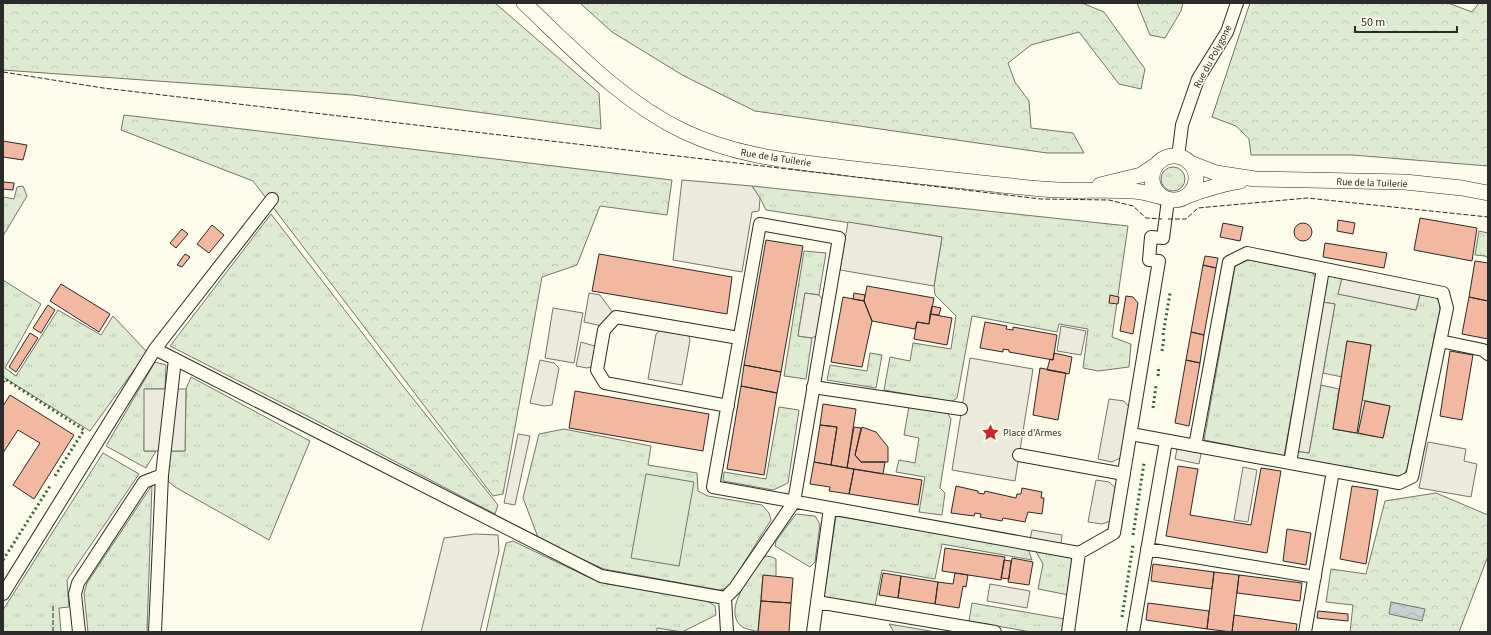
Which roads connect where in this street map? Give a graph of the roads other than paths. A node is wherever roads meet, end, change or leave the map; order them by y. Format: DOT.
graph roads {
  1 [pos="524,3"];
  2 [pos="1237,3"];
  3 [pos="1177,156"];
  4 [pos="1190,163"];
  5 [pos="1156,165"];
  6 [pos="1255,179"];
  7 [pos="1076,190"];
  8 [pos="1488,193"];
  9 [pos="1187,196"];
  10 [pos="272,199"];
  11 [pos="1165,199"];
  12 [pos="1323,269"];
  13 [pos="740,338"];
  14 [pos="1440,340"];
  15 [pos="155,349"];
  16 [pos="1488,354"];
  17 [pos="175,359"];
  18 [pos="813,387"];
  19 [pos="728,406"];
  20 [pos="961,409"];
  21 [pos="1131,434"];
  22 [pos="1166,440"];
  23 [pos="1195,446"];
  24 [pos="1019,455"];
  25 [pos="1290,463"];
  26 [pos="1333,471"];
  27 [pos="1124,474"];
  28 [pos="162,475"];
  29 [pos="794,502"];
  30 [pos="830,508"];
  31 [pos="1147,549"];
  32 [pos="1079,553"];
  33 [pos="1314,577"];
  34 [pos="3,594"];
  35 [pos="725,598"];
  36 [pos="817,602"];
  37 [pos="79,632"];
  38 [pos="155,632"];
  39 [pos="727,632"];
  40 [pos="813,632"];
  41 [pos="995,632"];
  42 [pos="1068,632"];
  43 [pos="1133,632"];
  44 [pos="1305,632"];
  1 -- 7 [label="street, Rue de la Tuilerie"];
  2 -- 3 [label="street, Rue du Polygone"];
  3 -- 4 [label="street"];
  3 -- 5 [label="street"];
  4 -- 6 [label="street, Rue de la Tuilerie"];
  4 -- 9 [label="street"];
  5 -- 7 [label="street, Rue de la Tuilerie"];
  5 -- 11 [label="street"];
  6 -- 8 [label="street, Rue de la Tuilerie"];
  6 -- 9 [label="street, Rue de la Tuilerie"];
  7 -- 11 [label="street, Rue de la Tuilerie"];
  9 -- 11 [label="street"];
  10 -- 15 [label="street"];
  11 -- 21 [label="street"];
  12 -- 14 [label="street"];
  12 -- 23 [label="street"];
  12 -- 25 [label="street"];
  13 -- 18 [label="street"];
  13 -- 19 [label="street"];
  13 -- 19 [label="street"];
  14 -- 16 [label="street"];
  14 -- 26 [label="street"];
  15 -- 17 [label="street"];
  15 -- 34 [label="street"];
  17 -- 28 [label="street"];
  17 -- 35 [label="street"];
  18 -- 20 [label="street"];
  18 -- 29 [label="street"];
  19 -- 29 [label="street"];
  21 -- 22 [label="street"];
  21 -- 27 [label="street"];
  22 -- 23 [label="street"];
  22 -- 31 [label="street"];
  23 -- 25 [label="street"];
  24 -- 27 [label="street"];
  25 -- 26 [label="street"];
  26 -- 33 [label="street"];
  27 -- 32 [label="street"];
  28 -- 37 [label="street"];
  28 -- 38 [label="street"];
  29 -- 30 [label="street"];
  29 -- 35 [label="street"];
  30 -- 32 [label="street"];
  30 -- 36 [label="street"];
  31 -- 33 [label="street"];
  31 -- 43 [label="street"];
  32 -- 42 [label="street"];
  33 -- 44 [label="street"];
  35 -- 39 [label="street"];
  36 -- 40 [label="street"];
  36 -- 41 [label="street"];
}
